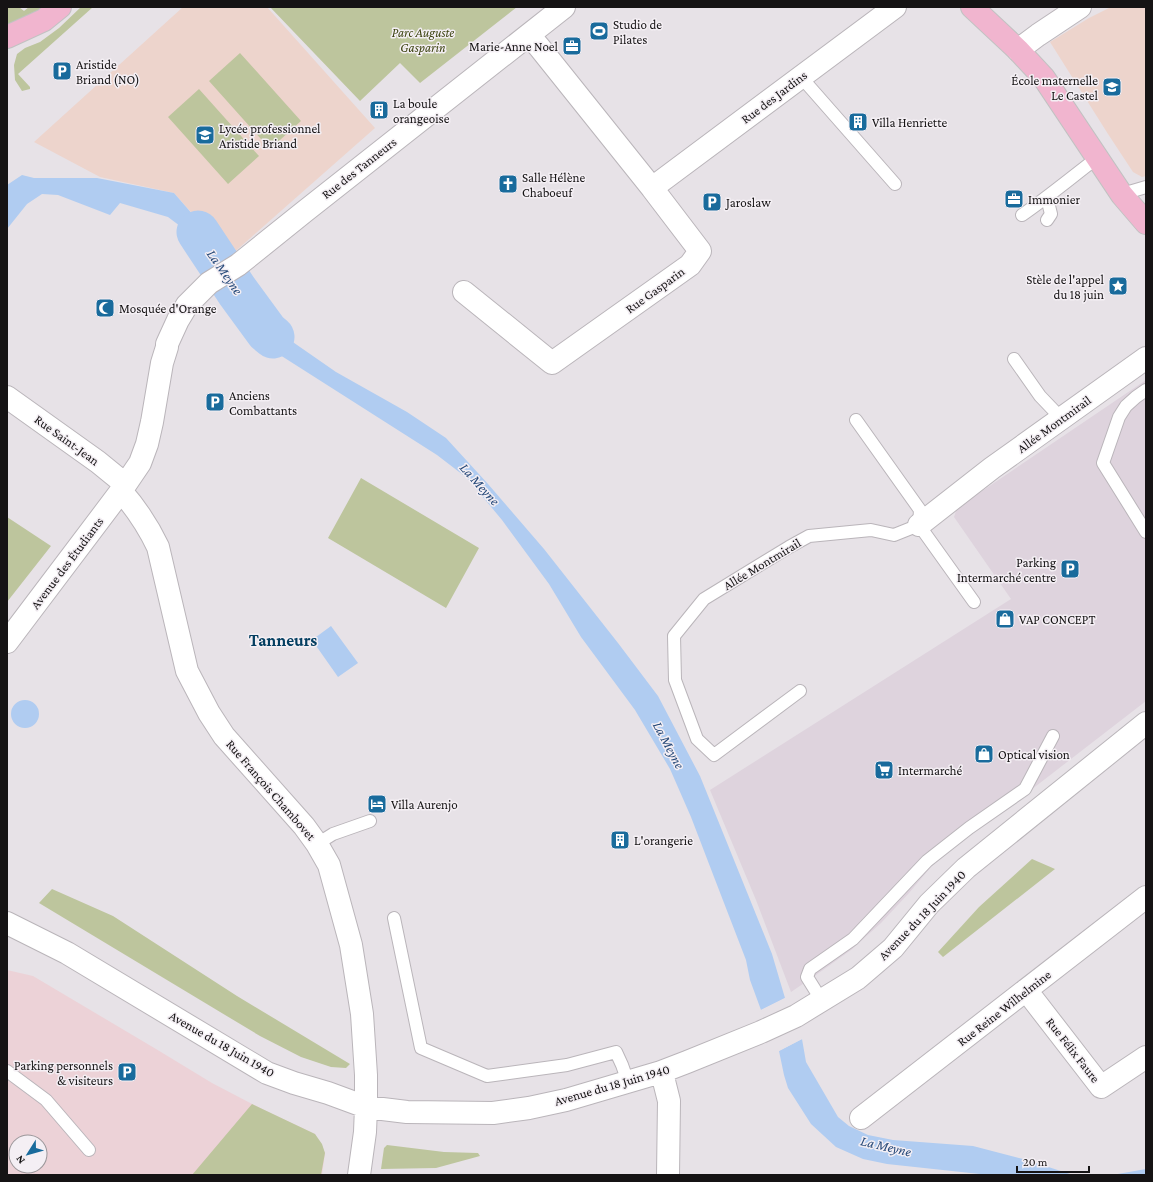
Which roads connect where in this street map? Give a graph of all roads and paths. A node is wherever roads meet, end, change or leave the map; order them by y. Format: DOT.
graph roads {
  1 [pos="60,7"];
  2 [pos="564,7"];
  3 [pos="895,7"];
  4 [pos="972,7"];
  5 [pos="1080,7"];
  6 [pos="529,35"];
  7 [pos="7,37"];
  8 [pos="1018,50"];
  9 [pos="801,77"];
  10 [pos="1097,158"];
  11 [pos="895,184"];
  12 [pos="1146,187"];
  13 [pos="652,188"];
  14 [pos="1122,195"];
  15 [pos="1047,198"];
  16 [pos="1022,215"];
  17 [pos="1047,220"];
  18 [pos="1146,223"];
  19 [pos="1146,240"];
  20 [pos="209,283"];
  21 [pos="464,292"];
  22 [pos="1146,358"];
  23 [pos="1014,359"];
  24 [pos="1146,390"];
  25 [pos="7,397"];
  26 [pos="1061,418"];
  27 [pos="856,420"];
  28 [pos="123,488"];
  29 [pos="919,525"];
  30 [pos="1146,532"];
  31 [pos="974,602"];
  32 [pos="7,642"];
  33 [pos="800,691"];
  34 [pos="1146,724"];
  35 [pos="1053,736"];
  36 [pos="370,821"];
  37 [pos="317,844"];
  38 [pos="1146,897"];
  39 [pos="394,918"];
  40 [pos="7,923"];
  41 [pos="1026,990"];
  42 [pos="822,1001"];
  43 [pos="1146,1057"];
  44 [pos="7,1071"];
  45 [pos="661,1072"];
  46 [pos="628,1082"];
  47 [pos="366,1107"];
  48 [pos="861,1118"];
  49 [pos="89,1150"];
  50 [pos="359,1175"];
  51 [pos="668,1175"];
  1 -- 7 [label="main road"];
  2 -- 6 [label="street, Rue des Tanneurs"];
  3 -- 9 [label="street, Rue des Jardins"];
  4 -- 8 [label="main road"];
  5 -- 8 [label="street"];
  6 -- 13 [label="street, Rue Gasparin"];
  6 -- 20 [label="street, Rue des Tanneurs"];
  8 -- 10 [label="main road"];
  9 -- 11 [label="lane"];
  9 -- 13 [label="street, Rue des Jardins"];
  10 -- 14 [label="main road"];
  10 -- 15 [label="lane"];
  12 -- 14 [label="lane"];
  13 -- 21 [label="street, Rue Gasparin"];
  14 -- 18 [label="main road"];
  14 -- 19 [label="main road"];
  15 -- 16 [label="lane"];
  15 -- 17 [label="lane"];
  20 -- 28 [label="street, Avenue des Étudiants"];
  22 -- 26 [label="street, Allée Montmirail"];
  23 -- 26 [label="lane"];
  24 -- 30 [label="lane"];
  25 -- 28 [label="street, Rue Saint-Jean"];
  26 -- 29 [label="street, Allée Montmirail"];
  27 -- 29 [label="lane"];
  28 -- 32 [label="street, Avenue des Étudiants"];
  28 -- 37 [label="street, Rue François Chambovet"];
  29 -- 31 [label="lane"];
  29 -- 33 [label="lane, Allée Montmirail"];
  34 -- 42 [label="street, Avenue du 18 Juin 1940"];
  35 -- 42 [label="lane"];
  36 -- 37 [label="lane"];
  37 -- 47 [label="street, Rue François Chambovet"];
  38 -- 41 [label="street, Rue Reine Wilhelmine"];
  39 -- 46 [label="lane"];
  40 -- 47 [label="street, Avenue du 18 Juin 1940"];
  41 -- 43 [label="street, Rue Félix Faure"];
  41 -- 48 [label="street, Rue Reine Wilhelmine"];
  42 -- 45 [label="street, Avenue du 18 Juin 1940"];
  44 -- 49 [label="lane"];
  45 -- 46 [label="street, Avenue du 18 Juin 1940"];
  45 -- 51 [label="street"];
  46 -- 47 [label="street, Avenue du 18 Juin 1940"];
  47 -- 50 [label="street, Rue François Chambovet"];
}
